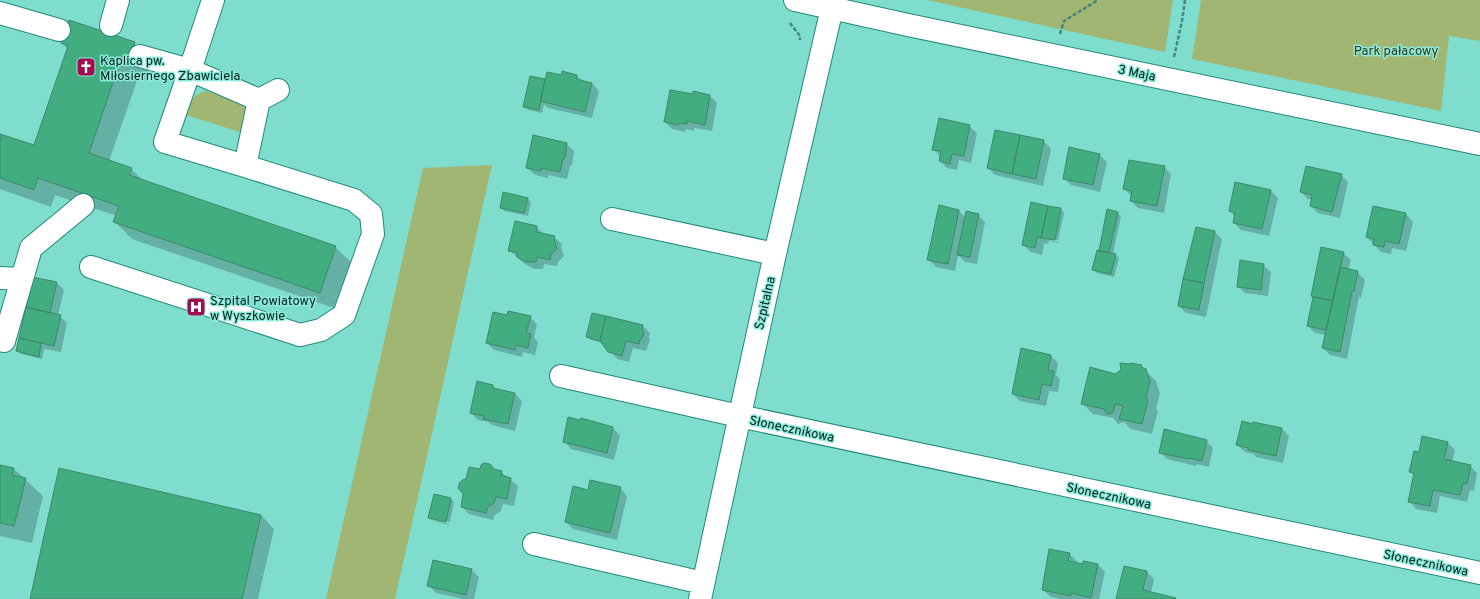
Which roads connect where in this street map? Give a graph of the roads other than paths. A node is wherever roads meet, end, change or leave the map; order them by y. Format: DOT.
graph roads {
  1 [pos="118,0"];
  2 [pos="213,0"];
  3 [pos="795,0"];
  4 [pos="832,8"];
  5 [pos="5,9"];
  6 [pos="111,25"];
  7 [pos="58,30"];
  8 [pos="140,56"];
  9 [pos="190,70"];
  10 [pos="1480,144"];
  11 [pos="245,166"];
  12 [pos="83,205"];
  13 [pos="612,219"];
  14 [pos="775,254"];
  15 [pos="91,267"];
  16 [pos="0,278"];
  17 [pos="22,279"];
  18 [pos="4,341"];
  19 [pos="560,376"];
  20 [pos="739,416"];
  21 [pos="534,544"];
  22 [pos="1480,574"];
  23 [pos="701,591"];
  1 -- 6 [label="street"];
  2 -- 9 [label="street"];
  3 -- 4 [label="street, 3 Maja"];
  4 -- 10 [label="street, 3 Maja"];
  4 -- 14 [label="street, Szpitalna"];
  5 -- 7 [label="street"];
  8 -- 9 [label="street"];
  9 -- 11 [label="street"];
  9 -- 11 [label="street"];
  11 -- 15 [label="street"];
  12 -- 17 [label="street"];
  13 -- 14 [label="street"];
  14 -- 20 [label="street, Szpitalna"];
  16 -- 17 [label="street"];
  17 -- 18 [label="street"];
  19 -- 20 [label="street, Słonecznikowa"];
  20 -- 22 [label="street, Słonecznikowa"];
  20 -- 23 [label="street, Szpitalna"];
  21 -- 23 [label="street"];
}
